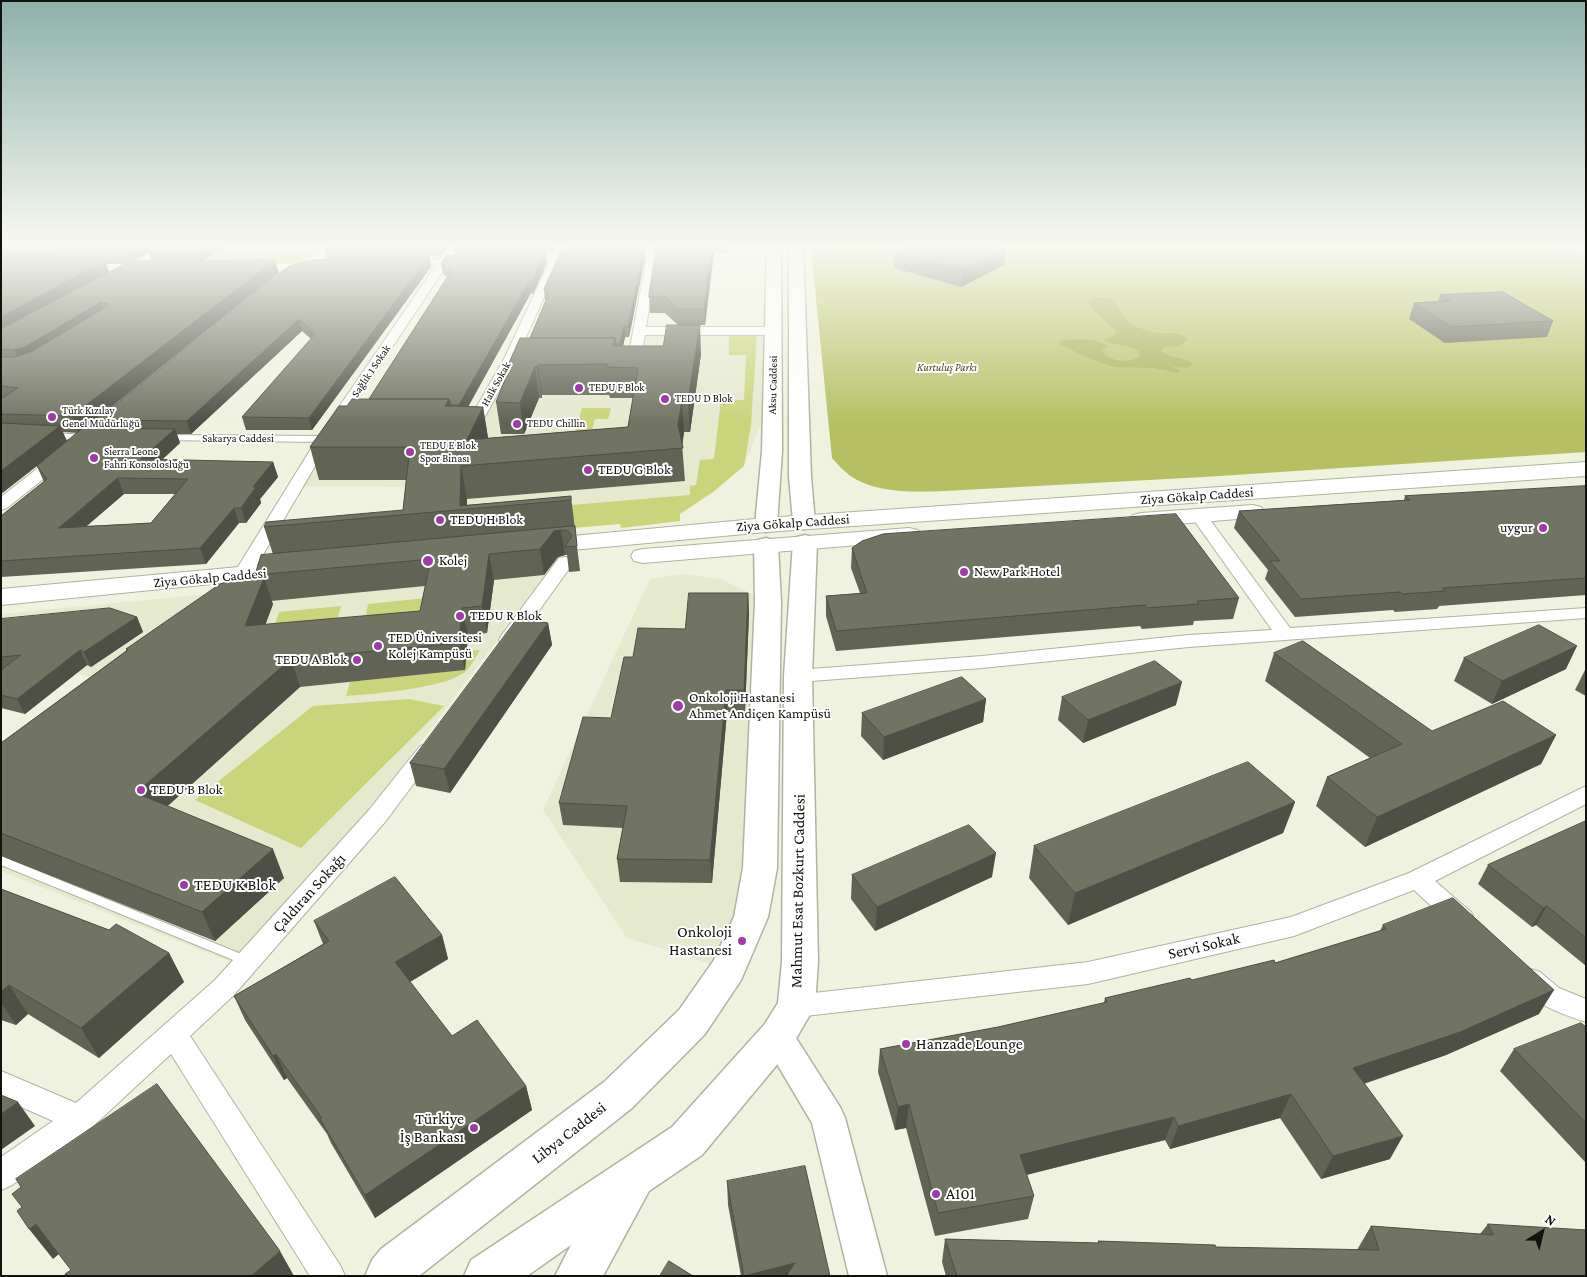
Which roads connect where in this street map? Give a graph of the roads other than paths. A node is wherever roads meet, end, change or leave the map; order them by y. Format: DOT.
graph roads {
  1 [pos="416,305"];
  2 [pos="537,305"];
  3 [pos="644,305"];
  4 [pos="774,305"];
  5 [pos="801,305"];
  6 [pos="639,331"];
  7 [pos="774,331"];
  8 [pos="614,362"];
  9 [pos="130,401"];
  10 [pos="335,424"];
  11 [pos="353,424"];
  12 [pos="455,424"];
  13 [pos="39,436"];
  14 [pos="85,438"];
  15 [pos="105,438"];
  16 [pos="153,438"];
  17 [pos="324,439"];
  18 [pos="1586,470"];
  19 [pos="1586,487"];
  20 [pos="1,505"];
  21 [pos="1199,516"];
  22 [pos="804,532"];
  23 [pos="766,535"];
  24 [pos="565,562"];
  25 [pos="242,575"];
  26 [pos="1,596"];
  27 [pos="1586,612"];
  28 [pos="1,614"];
  29 [pos="1285,635"];
  30 [pos="497,655"];
  31 [pos="798,676"];
  32 [pos="440,734"];
  33 [pos="1586,794"];
  34 [pos="1,860"];
  35 [pos="1417,879"];
  36 [pos="1476,931"];
  37 [pos="248,961"];
  38 [pos="1513,964"];
  39 [pos="728,969"];
  40 [pos="1586,1011"];
  41 [pos="786,1022"];
  42 [pos="174,1035"];
  43 [pos="1,1084"];
  44 [pos="80,1119"];
  45 [pos="1,1175"];
  46 [pos="635,1176"];
  47 [pos="329,1276"];
  48 [pos="388,1276"];
  49 [pos="487,1276"];
  50 [pos="578,1276"];
  51 [pos="868,1276"];
  1 -- 10 [label="street, Sağlık 1 Sokak"];
  2 -- 12 [label="street, Halk Sokak"];
  3 -- 6 [label="street"];
  4 -- 7 [label="main road, Aksu Caddesi"];
  5 -- 22 [label="main road, Aksu Caddesi"];
  6 -- 7 [label="street"];
  6 -- 8 [label="street"];
  7 -- 23 [label="main road, Aksu Caddesi"];
  9 -- 14 [label="street"];
  10 -- 11 [label="street"];
  10 -- 17 [label="street, Sağlık 1 Sokak"];
  13 -- 14 [label="street"];
  14 -- 15 [label="street"];
  14 -- 20 [label="street"];
  16 -- 17 [label="street, Sakarya Caddesi"];
  17 -- 25 [label="street, Sağlık 1 Sokak"];
  18 -- 22 [label="main road, Ziya Gökalp Caddesi"];
  19 -- 21 [label="main road, Ziya Gökalp Caddesi"];
  21 -- 22 [label="main road, Ziya Gökalp Caddesi"];
  21 -- 29 [label="street"];
  22 -- 23 [label="main road, Ziya Gökalp Caddesi"];
  22 -- 31 [label="main road, Mahmut Esat Bozkurt Caddesi"];
  23 -- 24 [label="main road, Ziya Gökalp Caddesi"];
  23 -- 24 [label="main road, Ziya Gökalp Caddesi"];
  23 -- 39 [label="main road"];
  24 -- 30 [label="street"];
  25 -- 26 [label="main road, Ziya Gökalp Caddesi"];
  25 -- 28 [label="main road, Ziya Gökalp Caddesi"];
  27 -- 29 [label="street"];
  29 -- 31 [label="street"];
  31 -- 41 [label="main road, Mahmut Esat Bozkurt Caddesi"];
  32 -- 37 [label="street, Çaldıran Sokağı"];
  33 -- 35 [label="street, Servi Sokak"];
  34 -- 37 [label="lane"];
  35 -- 36 [label="street"];
  35 -- 41 [label="street, Servi Sokak"];
  37 -- 42 [label="street, Çaldıran Sokağı"];
  38 -- 40 [label="street"];
  39 -- 48 [label="main road, Libya Caddesi"];
  41 -- 46 [label="main road"];
  41 -- 51 [label="street"];
  42 -- 44 [label="street, Çaldıran Sokağı"];
  42 -- 47 [label="street"];
  43 -- 44 [label="street"];
  44 -- 45 [label="street, Çaldıran Sokağı"];
  46 -- 49 [label="main road"];
  46 -- 50 [label="main road"];
}
